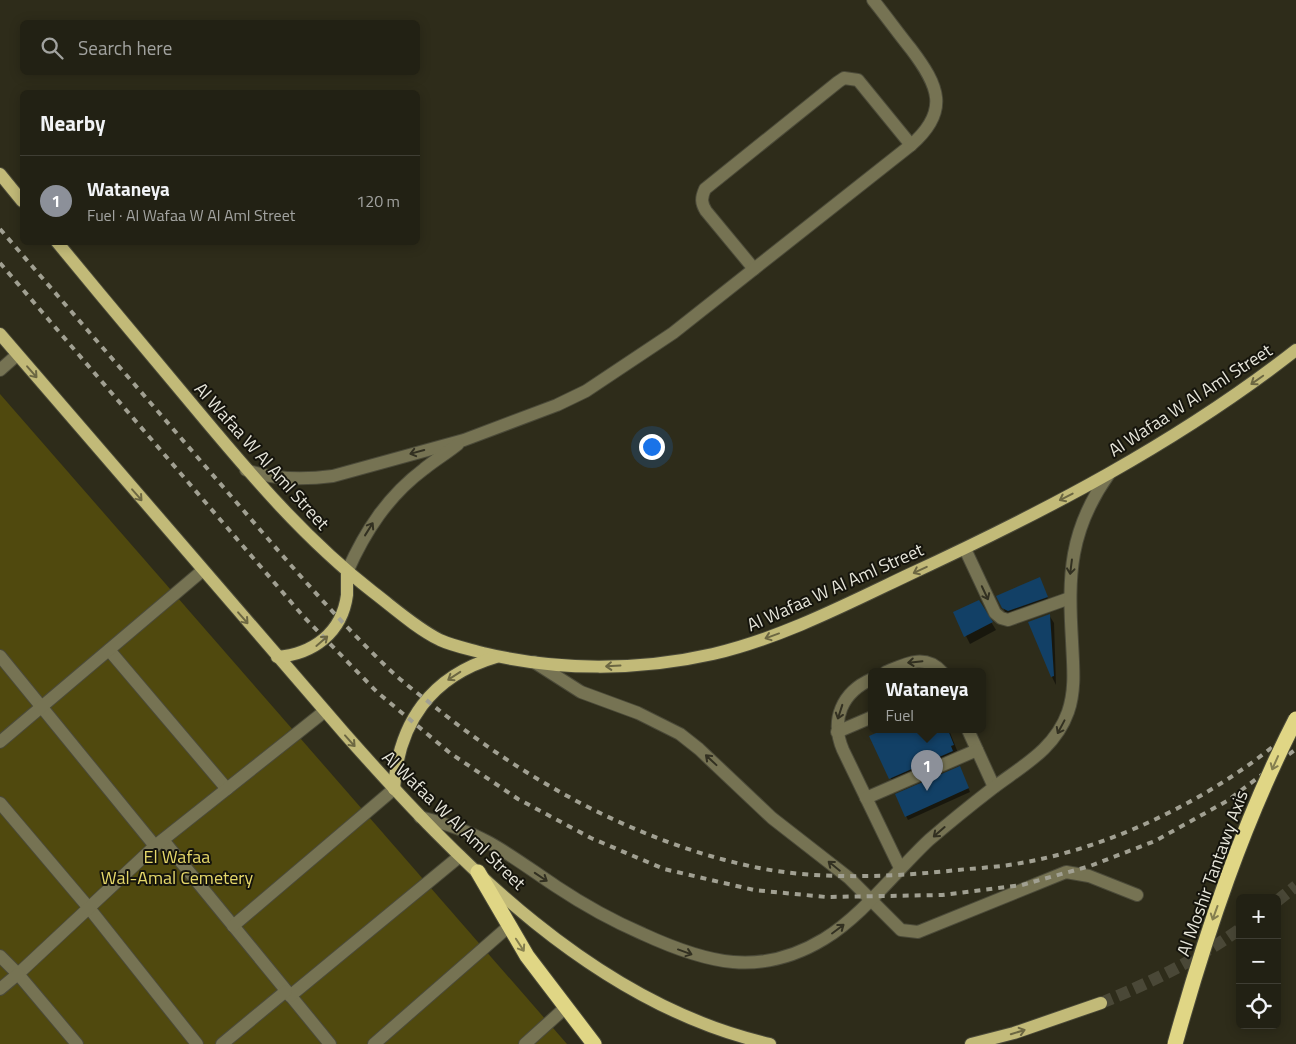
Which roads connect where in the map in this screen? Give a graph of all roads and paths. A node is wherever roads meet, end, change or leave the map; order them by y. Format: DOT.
graph roads {
  1 [pos="873,0"];
  2 [pos="911,145"];
  3 [pos="0,174"];
  4 [pos="20,199"];
  5 [pos="59,245"];
  6 [pos="754,269"];
  7 [pos="0,334"];
  8 [pos="1296,350"];
  9 [pos="17,355"];
  10 [pos="0,370"];
  11 [pos="464,440"];
  12 [pos="246,470"];
  13 [pos="1109,474"];
  14 [pos="965,549"];
  15 [pos="202,571"];
  16 [pos="347,572"];
  17 [pos="1070,598"];
  18 [pos="109,650"];
  19 [pos="0,656"];
  20 [pos="498,656"];
  21 [pos="277,657"];
  22 [pos="534,662"];
  23 [pos="897,668"];
  24 [pos="937,668"];
  25 [pos="868,681"];
  26 [pos="42,707"];
  27 [pos="325,711"];
  28 [pos="868,719"];
  29 [pos="1296,719"];
  30 [pos="837,732"];
  31 [pos="969,733"];
  32 [pos="0,742"];
  33 [pos="977,750"];
  34 [pos="994,787"];
  35 [pos="227,789"];
  36 [pos="394,789"];
  37 [pos="866,798"];
  38 [pos="0,803"];
  39 [pos="420,817"];
  40 [pos="159,843"];
  41 [pos="460,856"];
  42 [pos="900,868"];
  43 [pos="478,872"];
  44 [pos="1137,895"];
  45 [pos="871,898"];
  46 [pos="89,908"];
  47 [pos="233,926"];
  48 [pos="508,927"];
  49 [pos="0,956"];
  50 [pos="18,974"];
  51 [pos="0,989"];
  52 [pos="288,994"];
  53 [pos="1101,1003"];
  54 [pos="565,1008"];
  55 [pos="77,1044"];
  56 [pos="197,1044"];
  57 [pos="222,1044"];
  58 [pos="330,1044"];
  59 [pos="374,1044"];
  60 [pos="525,1044"];
  61 [pos="594,1044"];
  62 [pos="770,1044"];
  63 [pos="970,1044"];
  64 [pos="1175,1044"];
  1 -- 2 [label="lane"];
  2 -- 6 [label="lane"];
  2 -- 6 [label="lane"];
  3 -- 4 [label="main road"];
  5 -- 12 [label="main road, Al Wafaa W Al Aml Street"];
  6 -- 11 [label="lane"];
  7 -- 9 [label="main road, Al Wafaa W Al Aml Street"];
  8 -- 13 [label="main road, Al Wafaa W Al Aml Street, one-way"];
  9 -- 10 [label="lane"];
  9 -- 15 [label="main road, Al Wafaa W Al Aml Street, one-way"];
  11 -- 12 [label="lane, one-way"];
  16 -- 11 [label="lane, one-way"];
  12 -- 16 [label="main road, Al Wafaa W Al Aml Street"];
  13 -- 14 [label="main road, Al Wafaa W Al Aml Street, one-way"];
  13 -- 17 [label="lane, one-way"];
  14 -- 17 [label="lane, one-way"];
  14 -- 22 [label="main road, Al Wafaa W Al Aml Street, one-way"];
  15 -- 18 [label="lane"];
  15 -- 21 [label="main road, Al Wafaa W Al Aml Street, one-way"];
  16 -- 20 [label="main road, Al Wafaa W Al Aml Street"];
  21 -- 16 [label="main road, one-way"];
  17 -- 34 [label="lane, one-way"];
  18 -- 26 [label="lane"];
  18 -- 35 [label="lane"];
  19 -- 26 [label="lane"];
  20 -- 22 [label="main road, Al Wafaa W Al Aml Street"];
  20 -- 36 [label="main road, one-way"];
  21 -- 27 [label="main road, Al Wafaa W Al Aml Street"];
  45 -- 22 [label="lane, one-way"];
  24 -- 23 [label="lane, one-way"];
  25 -- 30 [label="lane, one-way"];
  26 -- 32 [label="lane"];
  26 -- 40 [label="lane"];
  27 -- 35 [label="lane"];
  27 -- 36 [label="main road, Al Wafaa W Al Aml Street, one-way"];
  28 -- 30 [label="lane"];
  29 -- 64 [label="highway, Al Moshir Tantawy Axis, one-way, bridge"];
  30 -- 37 [label="lane"];
  31 -- 33 [label="lane"];
  33 -- 34 [label="lane"];
  33 -- 37 [label="lane"];
  34 -- 42 [label="lane, one-way"];
  35 -- 40 [label="lane"];
  36 -- 39 [label="main road, Al Wafaa W Al Aml Street"];
  36 -- 47 [label="lane"];
  37 -- 42 [label="lane"];
  38 -- 46 [label="lane"];
  39 -- 41 [label="main road, Al Wafaa W Al Aml Street"];
  39 -- 45 [label="lane, one-way"];
  40 -- 46 [label="lane"];
  40 -- 47 [label="lane"];
  41 -- 43 [label="main road, Al Wafaa W Al Aml Street"];
  41 -- 52 [label="lane"];
  42 -- 45 [label="lane"];
  43 -- 48 [label="highway"];
  43 -- 62 [label="main road, Al Wafaa W Al Aml Street"];
  44 -- 45 [label="lane"];
  46 -- 50 [label="lane"];
  46 -- 56 [label="lane"];
  47 -- 52 [label="lane"];
  48 -- 54 [label="highway, one-way"];
  48 -- 59 [label="lane"];
  49 -- 50 [label="lane"];
  50 -- 51 [label="lane"];
  50 -- 55 [label="lane"];
  52 -- 57 [label="lane"];
  52 -- 58 [label="lane"];
  63 -- 53 [label="main road, one-way"];
  54 -- 60 [label="lane"];
  54 -- 61 [label="highway"];
}
